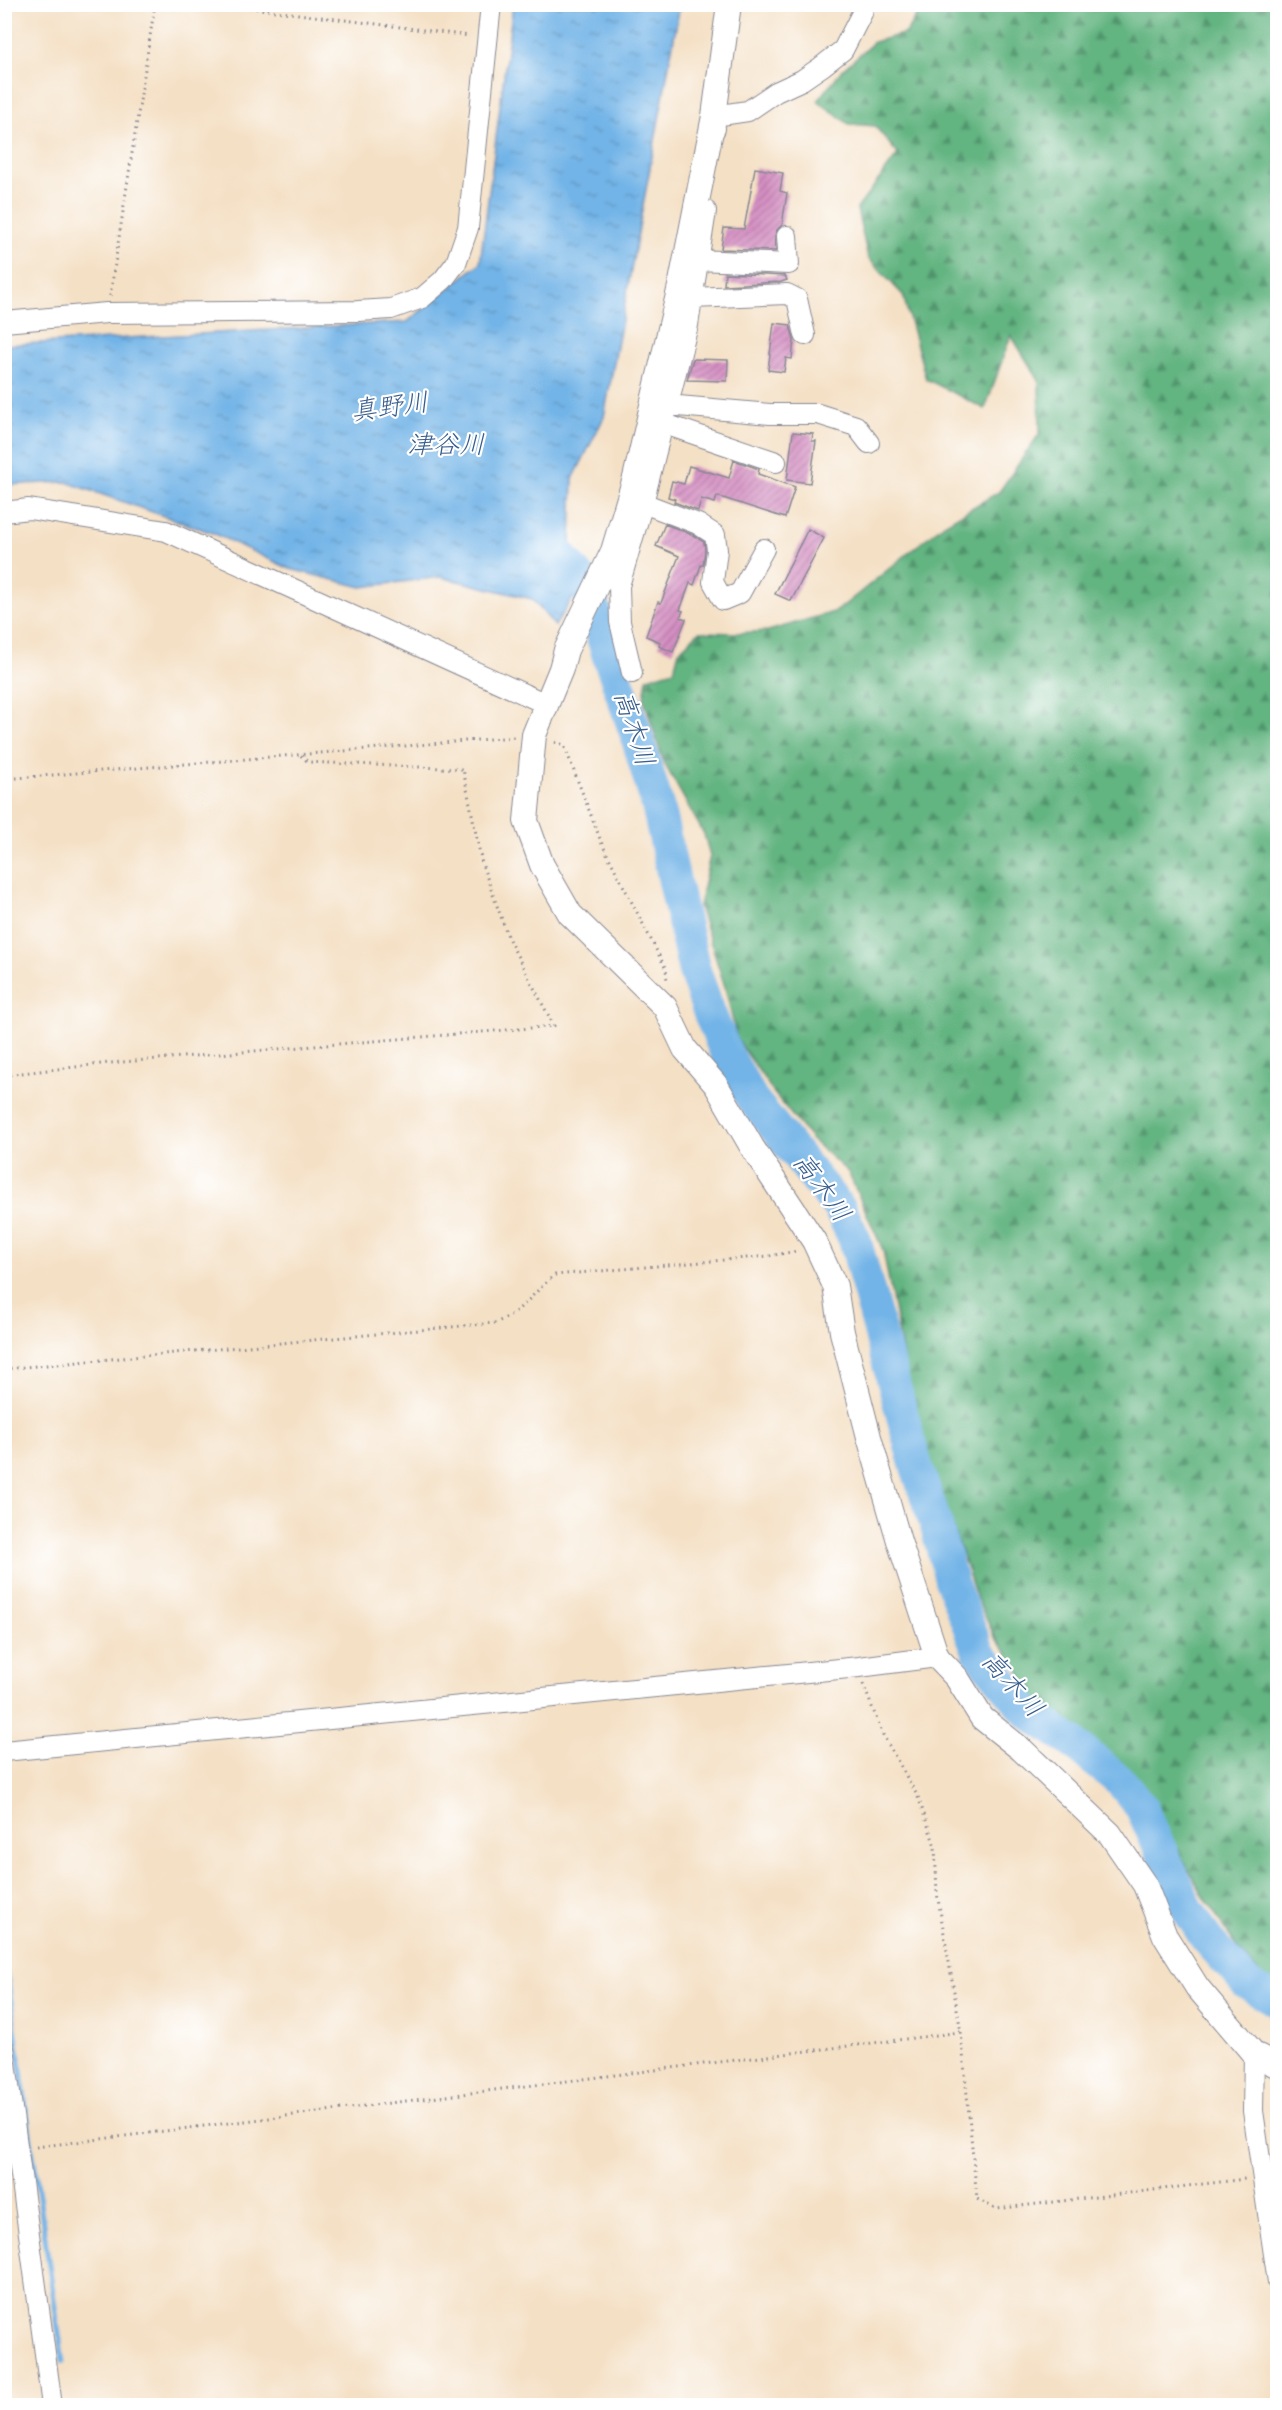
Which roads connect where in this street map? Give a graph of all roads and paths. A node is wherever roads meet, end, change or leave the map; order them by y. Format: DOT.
graph roads {
  1 [pos="155,4"];
  2 [pos="220,4"];
  3 [pos="491,4"];
  4 [pos="729,4"];
  5 [pos="864,4"];
  6 [pos="486,38"];
  7 [pos="714,116"];
  8 [pos="787,236"];
  9 [pos="698,260"];
  10 [pos="789,264"];
  11 [pos="787,294"];
  12 [pos="692,298"];
  13 [pos="107,313"];
  14 [pos="4,322"];
  15 [pos="805,335"];
  16 [pos="664,414"];
  17 [pos="869,443"];
  18 [pos="776,462"];
  19 [pos="643,503"];
  20 [pos="4,512"];
  21 [pos="764,549"];
  22 [pos="632,673"];
  23 [pos="546,705"];
  24 [pos="534,735"];
  25 [pos="298,753"];
  26 [pos="4,779"];
  27 [pos="670,1018"];
  28 [pos="4,1075"];
  29 [pos="814,1241"];
  30 [pos="4,1369"];
  31 [pos="937,1657"];
  32 [pos="859,1667"];
  33 [pos="4,1752"];
  34 [pos="961,2032"];
  35 [pos="4,2048"];
  36 [pos="1254,2054"];
  37 [pos="1278,2066"];
  38 [pos="42,2146"];
  39 [pos="1262,2177"];
  40 [pos="1278,2282"];
  41 [pos="52,2406"];
  1 -- 13 [label="path"];
  2 -- 6 [label="path"];
  3 -- 6 [label="street"];
  4 -- 7 [label="street"];
  5 -- 7 [label="street"];
  6 -- 13 [label="street"];
  7 -- 9 [label="street"];
  7 -- 23 [label="street"];
  8 -- 10 [label="street"];
  9 -- 10 [label="street"];
  9 -- 12 [label="street"];
  10 -- 11 [label="street"];
  11 -- 12 [label="street"];
  11 -- 15 [label="street"];
  12 -- 16 [label="street"];
  13 -- 14 [label="street"];
  16 -- 17 [label="street"];
  16 -- 18 [label="street"];
  16 -- 19 [label="street"];
  19 -- 21 [label="street"];
  19 -- 22 [label="street"];
  20 -- 23 [label="street"];
  23 -- 24 [label="street"];
  24 -- 25 [label="path"];
  24 -- 27 [label="path"];
  24 -- 27 [label="street"];
  25 -- 26 [label="path"];
  25 -- 28 [label="path"];
  27 -- 29 [label="street"];
  29 -- 30 [label="path"];
  29 -- 31 [label="street"];
  31 -- 32 [label="street"];
  31 -- 36 [label="street"];
  32 -- 33 [label="street"];
  32 -- 34 [label="path"];
  34 -- 38 [label="path"];
  34 -- 39 [label="path"];
  35 -- 41 [label="street"];
  36 -- 37 [label="street"];
  36 -- 39 [label="street"];
  39 -- 40 [label="street"];
}
